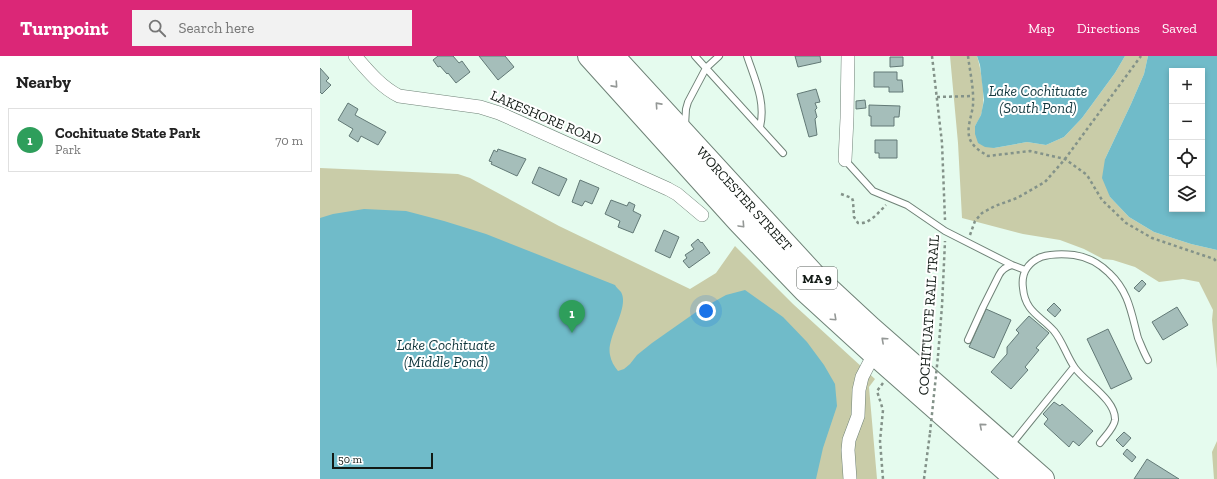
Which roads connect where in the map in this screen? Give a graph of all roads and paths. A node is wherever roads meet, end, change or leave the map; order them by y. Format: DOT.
graph roads {
  1 [pos="355,56"];
  2 [pos="589,56"];
  3 [pos="613,56"];
  4 [pos="695,56"];
  5 [pos="719,56"];
  6 [pos="747,56"];
  7 [pos="848,56"];
  8 [pos="932,56"];
  9 [pos="968,56"];
  10 [pos="1141,56"];
  11 [pos="706,68"];
  12 [pos="972,96"];
  13 [pos="937,97"];
  14 [pos="760,127"];
  15 [pos="685,135"];
  16 [pos="783,153"];
  17 [pos="1065,159"];
  18 [pos="845,160"];
  19 [pos="842,194"];
  20 [pos="893,199"];
  21 [pos="702,215"];
  22 [pos="945,231"];
  23 [pos="969,243"];
  24 [pos="1217,262"];
  25 [pos="1012,265"];
  26 [pos="1025,270"];
  27 [pos="968,340"];
  28 [pos="874,354"];
  29 [pos="1148,360"];
  30 [pos="1074,367"];
  31 [pos="884,382"];
  32 [pos="1100,443"];
  33 [pos="1008,448"];
  34 [pos="850,479"];
  35 [pos="883,479"];
  36 [pos="924,479"];
  37 [pos="1016,479"];
  38 [pos="1043,479"];
  1 -- 21 [label="street, LAKESHORE ROAD"];
  2 -- 28 [label="highway, WORCESTER STREET / MA 9, one-way"];
  15 -- 3 [label="highway, WORCESTER STREET / MA 9, one-way"];
  4 -- 11 [label="lane"];
  5 -- 11 [label="lane"];
  6 -- 14 [label="lane"];
  7 -- 18 [label="street"];
  8 -- 13 [label="path, COCHITUATE RAIL TRAIL"];
  9 -- 12 [label="path"];
  10 -- 17 [label="path"];
  11 -- 14 [label="lane"];
  11 -- 15 [label="lane"];
  12 -- 13 [label="path"];
  12 -- 17 [label="path"];
  13 -- 22 [label="path, COCHITUATE RAIL TRAIL"];
  14 -- 16 [label="lane"];
  33 -- 15 [label="highway, WORCESTER STREET / MA 9, one-way"];
  17 -- 23 [label="path"];
  17 -- 24 [label="path"];
  18 -- 20 [label="lane"];
  19 -- 20 [label="path"];
  20 -- 22 [label="lane"];
  22 -- 23 [label="lane"];
  22 -- 36 [label="path, COCHITUATE RAIL TRAIL, bridge"];
  23 -- 25 [label="lane"];
  25 -- 26 [label="lane"];
  25 -- 27 [label="lane"];
  26 -- 29 [label="lane"];
  26 -- 30 [label="lane"];
  28 -- 34 [label="street"];
  28 -- 37 [label="highway, WORCESTER STREET / MA 9"];
  30 -- 32 [label="lane"];
  30 -- 33 [label="lane"];
  31 -- 35 [label="path"];
  33 -- 38 [label="highway, WORCESTER STREET / MA 9"];
}
